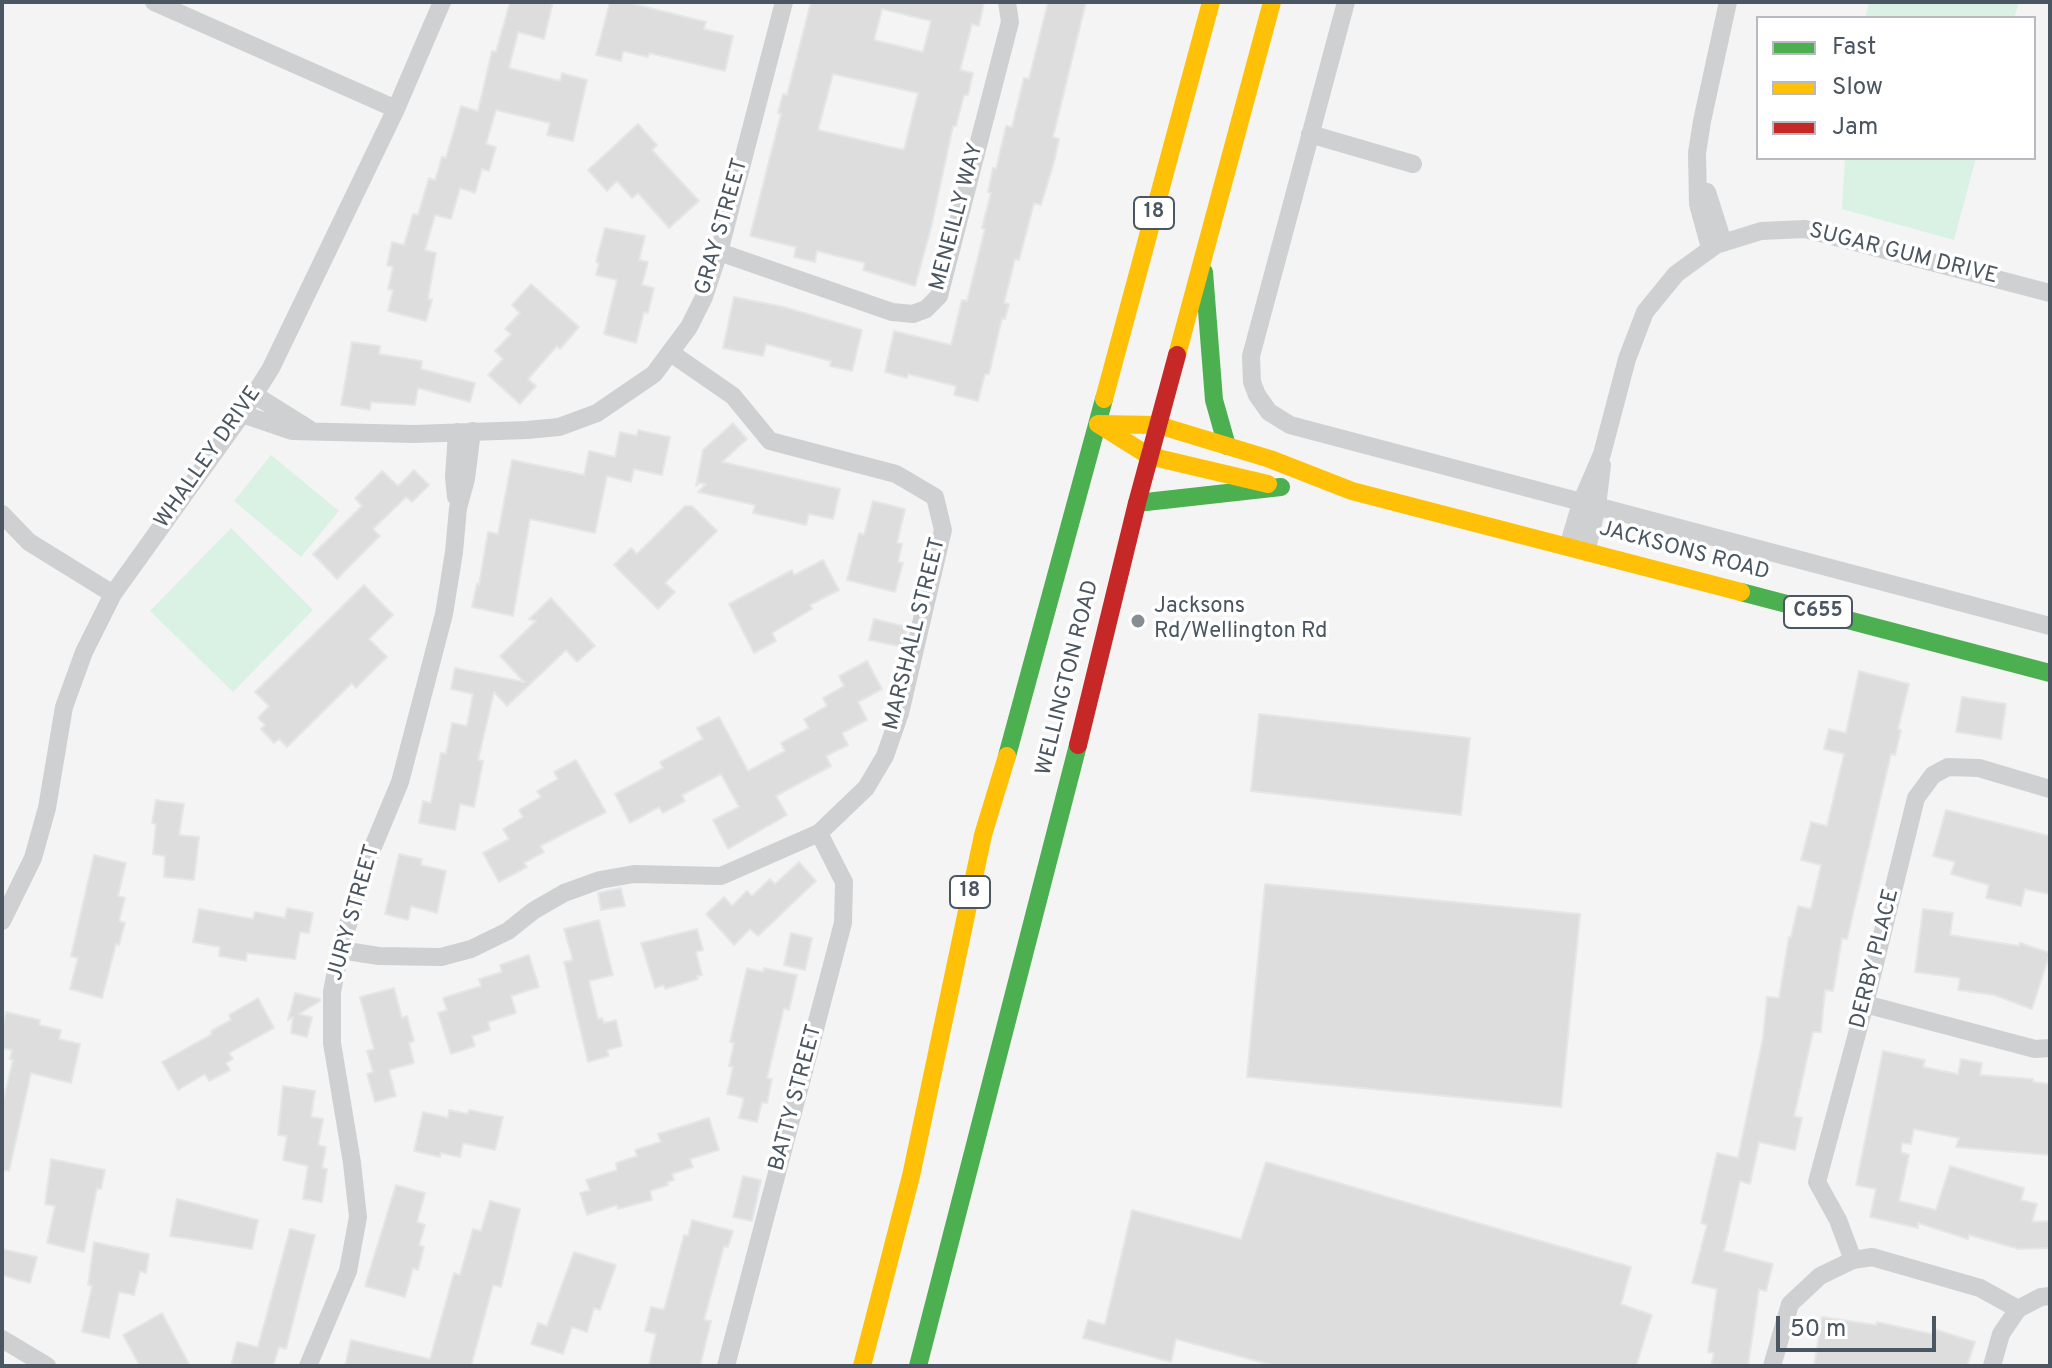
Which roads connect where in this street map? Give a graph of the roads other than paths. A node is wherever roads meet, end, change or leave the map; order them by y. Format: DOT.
graph roads {
  1 [pos="154,2"];
  2 [pos="442,2"];
  3 [pos="784,2"];
  4 [pos="1007,2"];
  5 [pos="1211,2"];
  6 [pos="1272,2"];
  7 [pos="1346,2"];
  8 [pos="1728,2"];
  9 [pos="396,109"];
  10 [pos="1310,134"];
  11 [pos="1413,164"];
  12 [pos="1716,245"];
  13 [pos="1203,251"];
  14 [pos="719,252"];
  15 [pos="2050,293"];
  16 [pos="671,353"];
  17 [pos="253,394"];
  18 [pos="242,414"];
  19 [pos="1098,424"];
  20 [pos="1158,425"];
  21 [pos="312,430"];
  22 [pos="464,432"];
  23 [pos="1227,446"];
  24 [pos="1149,456"];
  25 [pos="1281,487"];
  26 [pos="1352,491"];
  27 [pos="1137,503"];
  28 [pos="1589,505"];
  29 [pos="2,514"];
  30 [pos="1577,549"];
  31 [pos="113,594"];
  32 [pos="2050,626"];
  33 [pos="2050,673"];
  34 [pos="2050,789"];
  35 [pos="819,833"];
  36 [pos="2,921"];
  37 [pos="340,950"];
  38 [pos="1865,1004"];
  39 [pos="2050,1048"];
  40 [pos="1853,1260"];
  41 [pos="2050,1296"];
  42 [pos="2018,1309"];
  43 [pos="2,1339"];
  44 [pos="47,1366"];
  45 [pos="308,1366"];
  46 [pos="726,1366"];
  47 [pos="862,1366"];
  48 [pos="918,1366"];
  49 [pos="1772,1366"];
  50 [pos="1992,1366"];
  1 -- 9 [label="street"];
  2 -- 9 [label="street, WHALLEY DRIVE"];
  3 -- 14 [label="street, GRAY STREET"];
  4 -- 14 [label="street, MENEILLY WAY"];
  5 -- 19 [label="main road, WELLINGTON ROAD / 18"];
  6 -- 13 [label="main road, WELLINGTON ROAD"];
  7 -- 10 [label="street"];
  8 -- 12 [label="street"];
  9 -- 17 [label="street, WHALLEY DRIVE"];
  10 -- 11 [label="street"];
  10 -- 28 [label="street"];
  12 -- 15 [label="street, SUGAR GUM DRIVE"];
  12 -- 28 [label="street, SUGAR GUM DRIVE"];
  13 -- 20 [label="main road, WELLINGTON ROAD"];
  13 -- 23 [label="main road"];
  14 -- 16 [label="street, GRAY STREET"];
  16 -- 22 [label="street, GRAY STREET"];
  16 -- 35 [label="street, MARSHALL STREET"];
  17 -- 18 [label="street, WHALLEY DRIVE"];
  17 -- 21 [label="street, GRAY STREET"];
  18 -- 21 [label="street, GRAY STREET"];
  18 -- 31 [label="street, WHALLEY DRIVE"];
  19 -- 20 [label="main road, JACKSONS ROAD / C655"];
  19 -- 24 [label="main road, JACKSONS ROAD / C655"];
  19 -- 47 [label="main road, WELLINGTON ROAD / 18"];
  20 -- 23 [label="main road, JACKSONS ROAD / C655"];
  20 -- 24 [label="main road, WELLINGTON ROAD"];
  21 -- 22 [label="street, GRAY STREET"];
  22 -- 37 [label="street, JURY STREET"];
  23 -- 26 [label="main road, JACKSONS ROAD / C655"];
  24 -- 25 [label="main road, JACKSONS ROAD / C655"];
  24 -- 27 [label="main road, WELLINGTON ROAD"];
  25 -- 26 [label="main road, JACKSONS ROAD / C655"];
  25 -- 27 [label="main road"];
  26 -- 30 [label="main road, JACKSONS ROAD / C655"];
  27 -- 48 [label="main road, WELLINGTON ROAD"];
  28 -- 30 [label="street, SUGAR GUM DRIVE"];
  28 -- 32 [label="street"];
  29 -- 31 [label="street"];
  30 -- 33 [label="main road, JACKSONS ROAD / C655"];
  31 -- 36 [label="street, WHALLEY DRIVE"];
  34 -- 38 [label="street, DERBY PLACE"];
  35 -- 37 [label="street, MARSHALL STREET"];
  35 -- 46 [label="street, BATTY STREET"];
  37 -- 45 [label="street, JURY STREET"];
  38 -- 39 [label="street"];
  38 -- 40 [label="street, DERBY PLACE"];
  40 -- 42 [label="street"];
  40 -- 49 [label="street"];
  41 -- 42 [label="street"];
  42 -- 50 [label="street"];
  43 -- 44 [label="street"];
}
